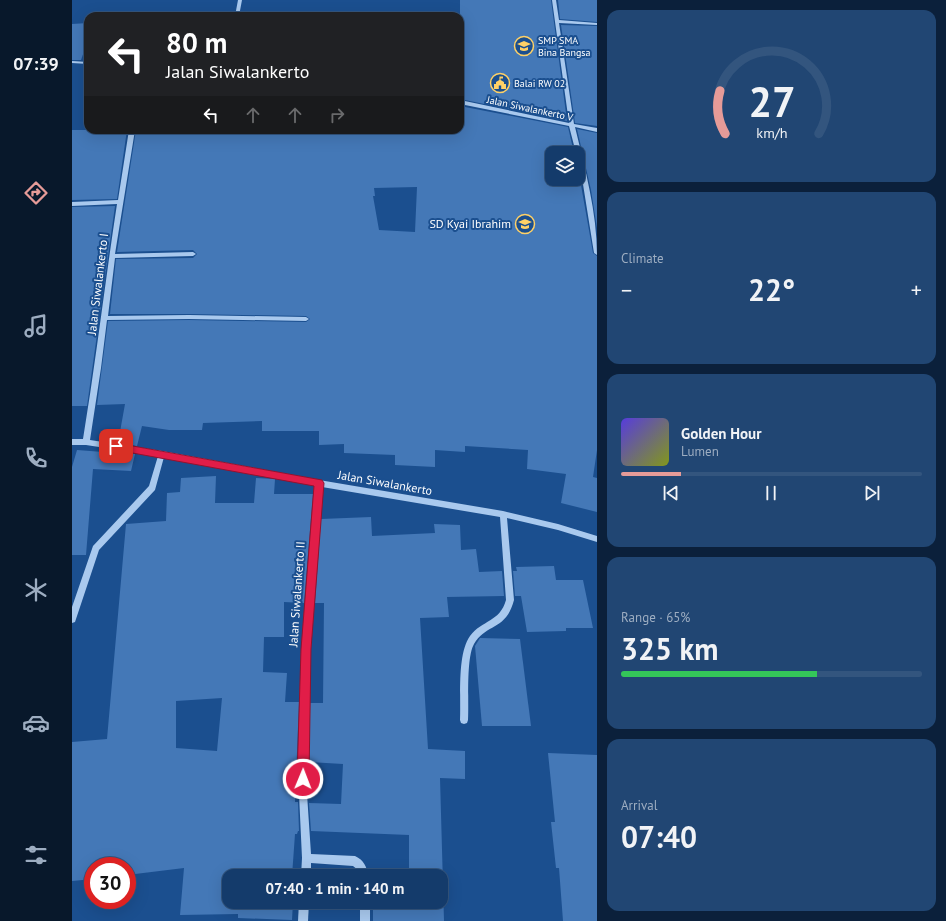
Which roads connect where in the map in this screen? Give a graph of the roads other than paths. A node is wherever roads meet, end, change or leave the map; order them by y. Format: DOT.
graph roads {
  1 [pos="240,0"];
  2 [pos="554,0"];
  3 [pos="238,12"];
  4 [pos="557,21"];
  5 [pos="597,24"];
  6 [pos="72,62"];
  7 [pos="84,63"];
  8 [pos="464,103"];
  9 [pos="572,126"];
  10 [pos="597,130"];
  11 [pos="131,134"];
  12 [pos="121,202"];
  13 [pos="72,204"];
  14 [pos="597,253"];
  15 [pos="193,254"];
  16 [pos="112,256"];
  17 [pos="104,318"];
  18 [pos="306,319"];
  19 [pos="72,442"];
  20 [pos="86,442"];
  21 [pos="162,454"];
  22 [pos="319,483"];
  23 [pos="503,514"];
  24 [pos="597,539"];
  25 [pos="72,619"];
  26 [pos="464,720"];
  27 [pos="307,858"];
  28 [pos="306,869"];
  29 [pos="362,869"];
  30 [pos="304,909"];
  31 [pos="365,909"];
  32 [pos="303,921"];
  33 [pos="366,921"];
  1 -- 3 [label="street"];
  2 -- 4 [label="street"];
  4 -- 5 [label="street"];
  4 -- 9 [label="street"];
  6 -- 7 [label="street"];
  8 -- 9 [label="street, Jalan Siwalankerto V"];
  9 -- 10 [label="street, Jalan Siwalankerto V"];
  9 -- 14 [label="street"];
  11 -- 12 [label="street, Jalan Siwalankerto I"];
  12 -- 13 [label="street"];
  12 -- 16 [label="street, Jalan Siwalankerto I"];
  15 -- 16 [label="street"];
  16 -- 17 [label="street, Jalan Siwalankerto I"];
  17 -- 18 [label="street"];
  17 -- 20 [label="street, Jalan Siwalankerto I"];
  19 -- 20 [label="street, Jalan Siwalankerto"];
  20 -- 21 [label="street, Jalan Siwalankerto"];
  21 -- 22 [label="street, Jalan Siwalankerto"];
  21 -- 25 [label="street"];
  22 -- 23 [label="street, Jalan Siwalankerto"];
  22 -- 27 [label="street, Jalan Siwalankerto II"];
  23 -- 24 [label="street, Jalan Siwalankerto"];
  23 -- 26 [label="street"];
  27 -- 28 [label="street, Jalan Siwalankerto II"];
  27 -- 29 [label="street"];
  30 -- 32 [label="street"];
  31 -- 33 [label="street"];
}
